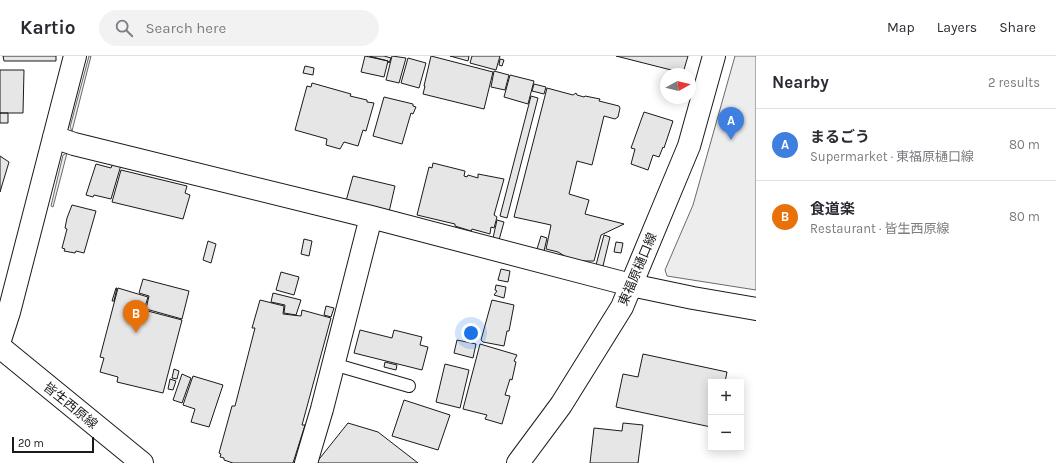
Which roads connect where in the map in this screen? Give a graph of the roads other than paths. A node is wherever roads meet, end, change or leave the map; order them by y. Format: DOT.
graph roads {
  1 [pos="75,56"];
  2 [pos="714,56"];
  3 [pos="54,138"];
  4 [pos="371,217"];
  5 [pos="631,285"];
  6 [pos="756,309"];
  7 [pos="0,340"];
  8 [pos="0,347"];
  9 [pos="333,364"];
  10 [pos="409,386"];
  11 [pos="142,463"];
  12 [pos="306,463"];
  13 [pos="518,463"];
  1 -- 3 [label="street"];
  2 -- 5 [label="street, 東福原樋口線"];
  3 -- 4 [label="street"];
  3 -- 7 [label="street"];
  4 -- 5 [label="street"];
  4 -- 9 [label="street"];
  5 -- 6 [label="street"];
  5 -- 13 [label="street, 東福原樋口線"];
  8 -- 11 [label="street, 皆生西原線"];
  9 -- 10 [label="lane"];
  9 -- 12 [label="street"];
}
